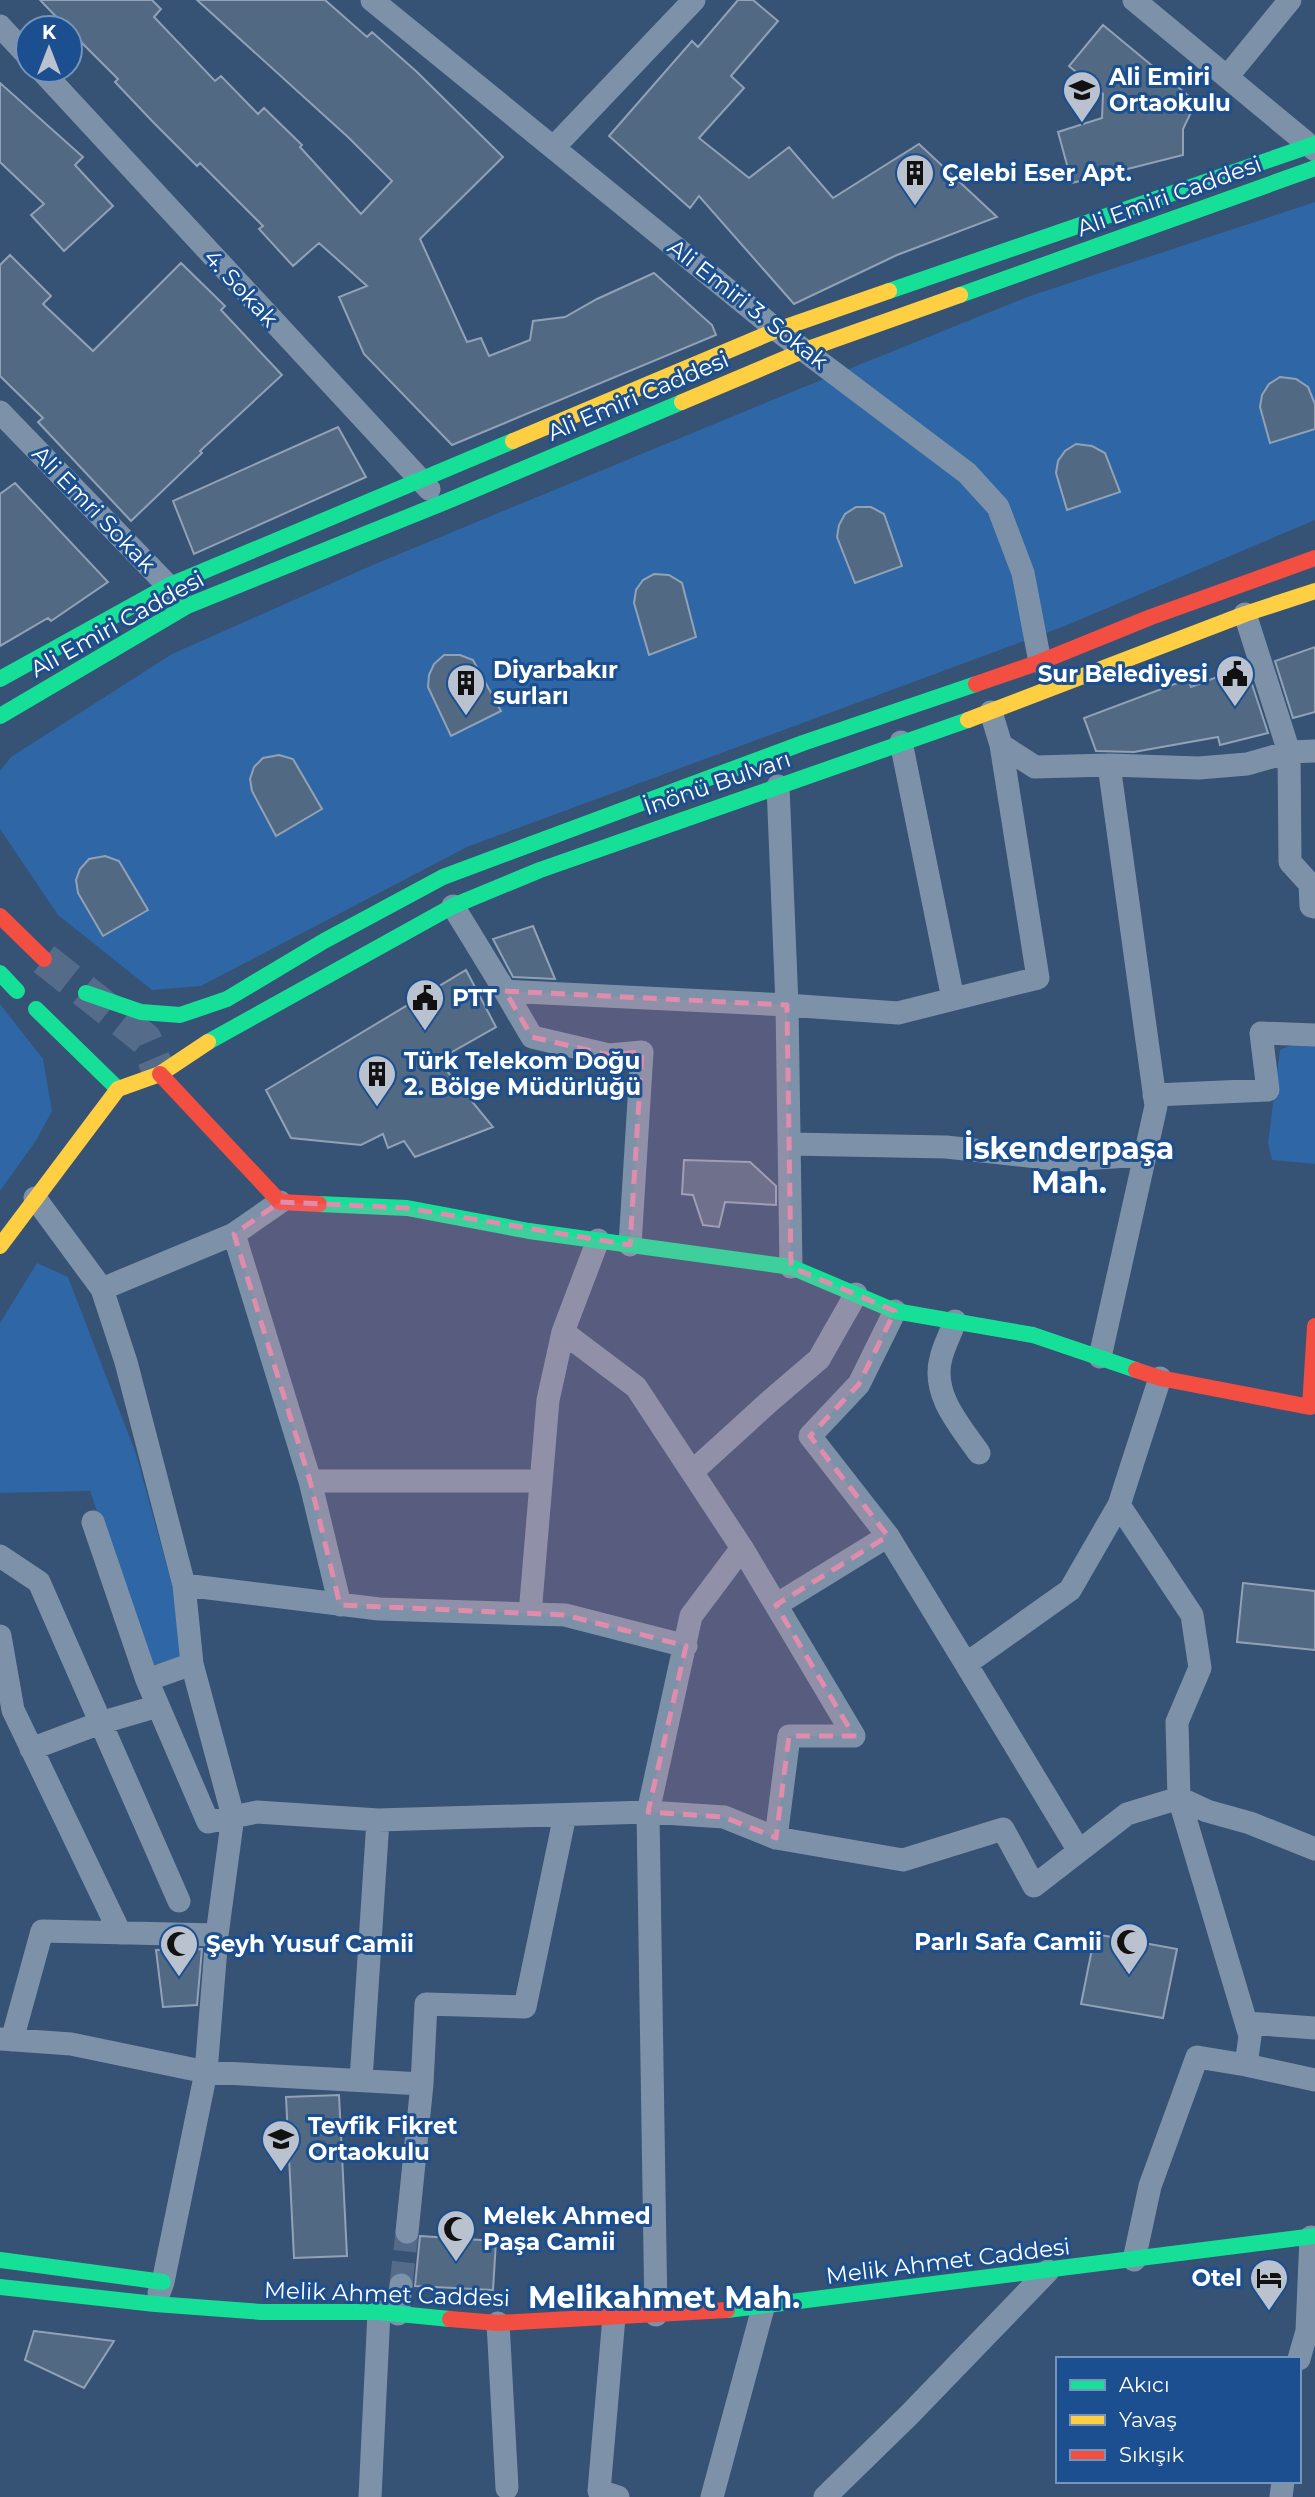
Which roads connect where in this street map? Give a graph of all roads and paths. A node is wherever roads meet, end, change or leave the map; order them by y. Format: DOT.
graph roads {
  1 [pos="372,0"];
  2 [pos="694,0"];
  3 [pos="1134,0"];
  4 [pos="1290,0"];
  5 [pos="0,26"];
  6 [pos="14,42"];
  7 [pos="1227,77"];
  8 [pos="54,84"];
  9 [pos="554,147"];
  10 [pos="1314,152"];
  11 [pos="777,330"];
  12 [pos="805,350"];
  13 [pos="0,412"];
  14 [pos="420,481"];
  15 [pos="445,502"];
  16 [pos="1315,558"];
  17 [pos="168,586"];
  18 [pos="1315,591"];
  19 [pos="187,606"];
  20 [pos="1245,614"];
  21 [pos="1040,662"];
  22 [pos="0,679"];
  23 [pos="991,712"];
  24 [pos="0,716"];
  25 [pos="901,742"];
  26 [pos="1000,746"];
  27 [pos="1315,751"];
  28 [pos="1289,752"];
  29 [pos="1109,765"];
  30 [pos="778,786"];
  31 [pos="453,906"];
  32 [pos="1315,906"];
  33 [pos="0,916"];
  34 [pos="44,959"];
  35 [pos="0,973"];
  36 [pos="17,991"];
  37 [pos="505,991"];
  38 [pos="86,993"];
  39 [pos="953,999"];
  40 [pos="786,1005"];
  41 [pos="36,1009"];
  42 [pos="1315,1035"];
  43 [pos="160,1074"];
  44 [pos="118,1089"];
  45 [pos="1154,1095"];
  46 [pos="789,1144"];
  47 [pos="1145,1155"];
  48 [pos="35,1198"];
  49 [pos="280,1202"];
  50 [pos="234,1234"];
  51 [pos="598,1240"];
  52 [pos="0,1245"];
  53 [pos="630,1245"];
  54 [pos="791,1267"];
  55 [pos="102,1289"];
  56 [pos="856,1294"];
  57 [pos="895,1311"];
  58 [pos="955,1321"];
  59 [pos="1315,1326"];
  60 [pos="563,1332"];
  61 [pos="1100,1357"];
  62 [pos="1160,1378"];
  63 [pos="979,1454"];
  64 [pos="692,1472"];
  65 [pos="310,1481"];
  66 [pos="541,1481"];
  67 [pos="1119,1505"];
  68 [pos="93,1522"];
  69 [pos="888,1536"];
  70 [pos="742,1548"];
  71 [pos="0,1556"];
  72 [pos="184,1586"];
  73 [pos="340,1605"];
  74 [pos="776,1605"];
  75 [pos="530,1614"];
  76 [pos="0,1636"];
  77 [pos="685,1646"];
  78 [pos="192,1664"];
  79 [pos="966,1664"];
  80 [pos="147,1680"];
  81 [pos="158,1706"];
  82 [pos="6,1711"];
  83 [pos="100,1723"];
  84 [pos="31,1749"];
  85 [pos="1179,1798"];
  86 [pos="648,1812"];
  87 [pos="565,1815"];
  88 [pos="233,1816"];
  89 [pos="378,1820"];
  90 [pos="776,1838"];
  91 [pos="1315,1849"];
  92 [pos="1079,1851"];
  93 [pos="179,1901"];
  94 [pos="120,1933"];
  95 [pos="217,1935"];
  96 [pos="1247,2023"];
  97 [pos="1315,2028"];
  98 [pos="6,2040"];
  99 [pos="1246,2064"];
  100 [pos="206,2071"];
  101 [pos="361,2080"];
  102 [pos="1315,2080"];
  103 [pos="422,2084"];
  104 [pos="407,2232"];
  105 [pos="1313,2237"];
  106 [pos="0,2260"];
  107 [pos="1134,2260"];
  108 [pos="1048,2271"];
  109 [pos="163,2282"];
  110 [pos="401,2284"];
  111 [pos="0,2287"];
  112 [pos="155,2304"];
  113 [pos="763,2308"];
  114 [pos="388,2313"];
  115 [pos="656,2315"];
  116 [pos="614,2317"];
  117 [pos="498,2323"];
  118 [pos="1300,2357"];
  119 [pos="507,2488"];
  120 [pos="370,2497"];
  121 [pos="618,2497"];
  122 [pos="712,2497"];
  123 [pos="825,2497"];
  1 -- 9 [label="street, Ali Emiri 3. Sokak"];
  2 -- 9 [label="street"];
  3 -- 7 [label="street"];
  4 -- 7 [label="street"];
  5 -- 6 [label="street"];
  7 -- 10 [label="street"];
  8 -- 14 [label="street, 4. Sokak"];
  9 -- 11 [label="street, Ali Emiri 3. Sokak"];
  10 -- 11 [label="main road"];
  10 -- 12 [label="main road, Ali Emiri Caddesi"];
  11 -- 12 [label="street, Ali Emiri 3. Sokak"];
  11 -- 14 [label="main road"];
  12 -- 15 [label="main road, Ali Emiri Caddesi"];
  12 -- 21 [label="street, Ali Emiri 3. Sokak"];
  13 -- 17 [label="street, Ali Emri Sokak"];
  14 -- 15 [label="street, 4. Sokak"];
  14 -- 17 [label="main road"];
  15 -- 19 [label="main road, Ali Emiri Caddesi"];
  16 -- 21 [label="main road"];
  17 -- 19 [label="street, Ali Emri Sokak"];
  17 -- 22 [label="main road"];
  18 -- 20 [label="main road, İnönü Bulvarı"];
  19 -- 24 [label="main road, Ali Emiri Caddesi"];
  20 -- 23 [label="main road, İnönü Bulvarı"];
  20 -- 28 [label="street"];
  21 -- 38 [label="main road"];
  23 -- 25 [label="main road, İnönü Bulvarı"];
  23 -- 26 [label="street"];
  25 -- 30 [label="main road, İnönü Bulvarı"];
  25 -- 39 [label="street"];
  26 -- 29 [label="street"];
  26 -- 39 [label="street"];
  27 -- 28 [label="street"];
  28 -- 29 [label="street"];
  28 -- 32 [label="street"];
  29 -- 45 [label="street"];
  30 -- 31 [label="main road, İnönü Bulvarı"];
  30 -- 40 [label="street"];
  31 -- 37 [label="street"];
  31 -- 43 [label="main road, İnönü Bulvarı"];
  33 -- 34 [label="main road"];
  35 -- 36 [label="main road"];
  37 -- 40 [label="street"];
  37 -- 53 [label="street"];
  39 -- 40 [label="street"];
  40 -- 46 [label="street"];
  41 -- 44 [label="main road"];
  42 -- 45 [label="street"];
  43 -- 44 [label="main road, İnönü Bulvarı"];
  43 -- 49 [label="main road"];
  44 -- 48 [label="main road"];
  45 -- 47 [label="street"];
  46 -- 47 [label="street"];
  46 -- 54 [label="street"];
  47 -- 61 [label="street"];
  48 -- 52 [label="main road"];
  48 -- 55 [label="street"];
  49 -- 50 [label="street"];
  49 -- 51 [label="main road"];
  50 -- 55 [label="street"];
  50 -- 65 [label="street"];
  51 -- 53 [label="main road"];
  51 -- 60 [label="street"];
  53 -- 54 [label="main road"];
  54 -- 56 [label="main road"];
  55 -- 72 [label="street"];
  56 -- 57 [label="main road"];
  56 -- 64 [label="street"];
  57 -- 58 [label="main road"];
  57 -- 69 [label="street"];
  58 -- 61 [label="main road"];
  58 -- 63 [label="street"];
  59 -- 62 [label="main road"];
  60 -- 64 [label="street"];
  60 -- 66 [label="street"];
  61 -- 62 [label="main road"];
  62 -- 67 [label="street"];
  64 -- 70 [label="street"];
  65 -- 66 [label="street"];
  65 -- 73 [label="street"];
  66 -- 75 [label="street"];
  67 -- 79 [label="street"];
  67 -- 85 [label="street"];
  68 -- 80 [label="street"];
  69 -- 74 [label="street"];
  69 -- 79 [label="street"];
  70 -- 74 [label="street"];
  70 -- 77 [label="street"];
  71 -- 83 [label="street"];
  72 -- 73 [label="street"];
  72 -- 78 [label="street"];
  73 -- 75 [label="street"];
  74 -- 90 [label="street"];
  75 -- 77 [label="street"];
  76 -- 82 [label="street"];
  77 -- 86 [label="street"];
  78 -- 80 [label="street"];
  78 -- 88 [label="street"];
  79 -- 92 [label="street"];
  80 -- 81 [label="street"];
  81 -- 83 [label="street"];
  81 -- 88 [label="street"];
  82 -- 84 [label="street"];
  83 -- 84 [label="street"];
  83 -- 93 [label="street"];
  84 -- 94 [label="street"];
  85 -- 91 [label="street"];
  85 -- 92 [label="street"];
  85 -- 96 [label="street"];
  86 -- 87 [label="street"];
  86 -- 90 [label="street"];
  86 -- 115 [label="street"];
  87 -- 89 [label="street"];
  87 -- 103 [label="street"];
  88 -- 89 [label="street"];
  88 -- 95 [label="street"];
  89 -- 101 [label="street"];
  90 -- 92 [label="street"];
  94 -- 95 [label="street"];
  94 -- 98 [label="street"];
  95 -- 100 [label="street"];
  96 -- 97 [label="street"];
  96 -- 99 [label="street"];
  98 -- 100 [label="street"];
  99 -- 102 [label="street"];
  99 -- 107 [label="street"];
  100 -- 101 [label="street"];
  100 -- 109 [label="street"];
  101 -- 103 [label="street"];
  103 -- 104 [label="street"];
  105 -- 107 [label="main road, Melik Ahmet Caddesi"];
  105 -- 118 [label="street"];
  106 -- 109 [label="main road"];
  107 -- 108 [label="main road, Melik Ahmet Caddesi"];
  108 -- 113 [label="main road, Melik Ahmet Caddesi"];
  108 -- 123 [label="street"];
  109 -- 112 [label="street"];
  110 -- 114 [label="street"];
  111 -- 112 [label="main road, Melik Ahmet Caddesi"];
  112 -- 114 [label="main road, Melik Ahmet Caddesi"];
  113 -- 115 [label="main road, Melik Ahmet Caddesi"];
  113 -- 122 [label="street"];
  114 -- 117 [label="main road, Melik Ahmet Caddesi"];
  114 -- 120 [label="street"];
  115 -- 116 [label="main road, Melik Ahmet Caddesi"];
  116 -- 117 [label="main road, Melik Ahmet Caddesi"];
  116 -- 121 [label="street"];
  117 -- 119 [label="street"];
}
